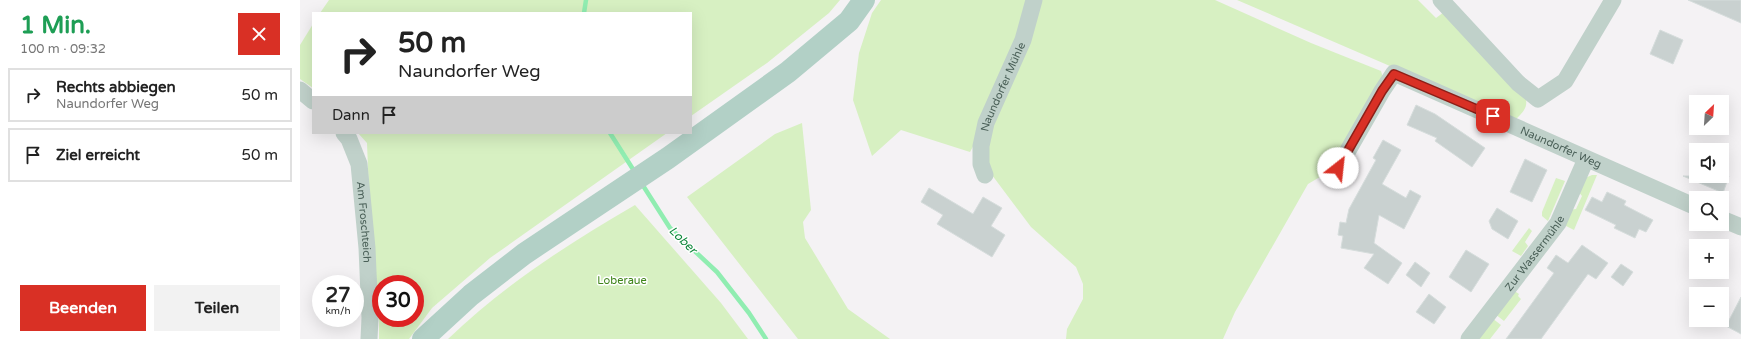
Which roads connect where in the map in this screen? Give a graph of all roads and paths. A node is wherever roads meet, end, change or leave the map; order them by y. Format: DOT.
graph roads {
  1 [pos="864,0"];
  2 [pos="1034,0"];
  3 [pos="1441,0"];
  4 [pos="1613,0"];
  5 [pos="300,90"];
  6 [pos="312,100"];
  7 [pos="345,134"];
  8 [pos="1586,159"];
  9 [pos="1338,168"];
  10 [pos="985,175"];
  11 [pos="1689,204"];
  12 [pos="1729,222"];
  13 [pos="1741,227"];
  14 [pos="369,339"];
  15 [pos="423,339"];
  16 [pos="1468,339"];
  1 -- 15 [label="main road"];
  2 -- 10 [label="street, Naundorfer Mühle"];
  3 -- 4 [label="street"];
  5 -- 6 [label="street"];
  7 -- 14 [label="street, Am Froschteich"];
  8 -- 9 [label="street, Naundorfer Weg"];
  8 -- 11 [label="street, Naundorfer Weg"];
  8 -- 16 [label="street, Zur Wassermühle"];
  12 -- 13 [label="street"];
}
